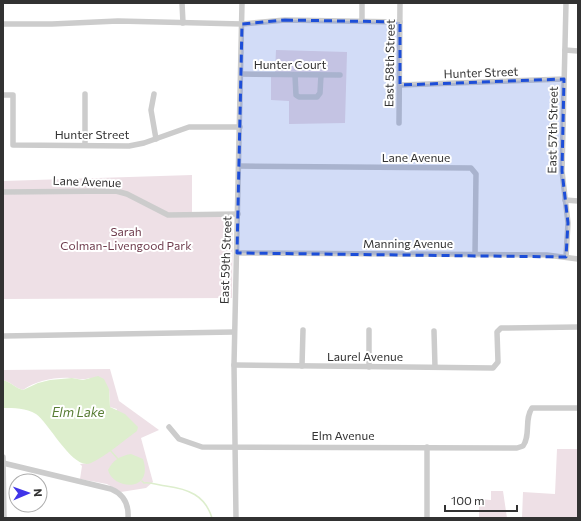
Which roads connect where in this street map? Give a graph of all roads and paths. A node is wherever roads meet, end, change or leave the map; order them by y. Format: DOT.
graph roads {
  1 [pos="182,3"];
  2 [pos="242,3"];
  3 [pos="362,3"];
  4 [pos="400,3"];
  5 [pos="566,3"];
  6 [pos="362,21"];
  7 [pos="400,22"];
  8 [pos="183,23"];
  9 [pos="3,24"];
  10 [pos="242,24"];
  11 [pos="565,50"];
  12 [pos="578,51"];
  13 [pos="241,74"];
  14 [pos="295,75"];
  15 [pos="321,75"];
  16 [pos="340,75"];
  17 [pos="564,79"];
  18 [pos="400,85"];
  19 [pos="85,94"];
  20 [pos="154,94"];
  21 [pos="3,95"];
  22 [pos="399,123"];
  23 [pos="240,127"];
  24 [pos="156,139"];
  25 [pos="85,145"];
  26 [pos="239,166"];
  27 [pos="3,192"];
  28 [pos="565,200"];
  29 [pos="578,200"];
  30 [pos="238,214"];
  31 [pos="237,253"];
  32 [pos="474,255"];
  33 [pos="566,257"];
  34 [pos="578,259"];
  35 [pos="578,327"];
  36 [pos="303,330"];
  37 [pos="369,330"];
  38 [pos="434,331"];
  39 [pos="234,332"];
  40 [pos="3,336"];
  41 [pos="234,365"];
  42 [pos="302,366"];
  43 [pos="369,367"];
  44 [pos="435,367"];
  45 [pos="578,408"];
  46 [pos="169,427"];
  47 [pos="234,446"];
  48 [pos="427,447"];
  49 [pos="3,457"];
  50 [pos="3,463"];
  51 [pos="4,518"];
  52 [pos="128,518"];
  53 [pos="236,518"];
  54 [pos="427,518"];
  1 -- 8 [label="street"];
  2 -- 10 [label="street, East 59th Street"];
  3 -- 6 [label="street"];
  4 -- 7 [label="street, East 58th Street"];
  5 -- 11 [label="street, East 57th Street"];
  6 -- 7 [label="street"];
  6 -- 10 [label="street"];
  7 -- 18 [label="street, East 58th Street"];
  8 -- 9 [label="street"];
  8 -- 10 [label="street"];
  10 -- 13 [label="street, East 59th Street"];
  11 -- 12 [label="street"];
  11 -- 17 [label="street, East 57th Street"];
  13 -- 14 [label="street, Hunter Court"];
  13 -- 23 [label="street, East 59th Street"];
  14 -- 15 [label="street, Hunter Court"];
  14 -- 15 [label="street"];
  15 -- 16 [label="street, Hunter Court"];
  17 -- 18 [label="street, Hunter Street"];
  17 -- 28 [label="street, East 57th Street"];
  18 -- 22 [label="street, East 58th Street"];
  19 -- 25 [label="street"];
  20 -- 24 [label="street"];
  21 -- 25 [label="street, Hunter Street"];
  23 -- 24 [label="street, Hunter Street"];
  23 -- 26 [label="street, East 59th Street"];
  24 -- 25 [label="street, Hunter Street"];
  26 -- 30 [label="street, East 59th Street"];
  26 -- 32 [label="street, Lane Avenue"];
  27 -- 30 [label="street, Lane Avenue"];
  28 -- 29 [label="street"];
  28 -- 33 [label="street, East 57th Street"];
  30 -- 31 [label="street, East 59th Street"];
  31 -- 32 [label="street, Manning Avenue"];
  31 -- 39 [label="street, East 59th Street"];
  32 -- 33 [label="street, Manning Avenue"];
  33 -- 34 [label="street, Manning Avenue"];
  35 -- 44 [label="street, Laurel Avenue"];
  36 -- 42 [label="street"];
  37 -- 43 [label="street"];
  38 -- 44 [label="street"];
  39 -- 40 [label="street"];
  39 -- 41 [label="street, East 59th Street"];
  41 -- 42 [label="street, Laurel Avenue"];
  41 -- 47 [label="street, East 59th Street"];
  42 -- 43 [label="street, Laurel Avenue"];
  43 -- 44 [label="street, Laurel Avenue"];
  45 -- 48 [label="street, Elm Avenue"];
  46 -- 47 [label="street, Elm Avenue"];
  47 -- 48 [label="street, Elm Avenue"];
  47 -- 53 [label="street, East 59th Street"];
  48 -- 54 [label="street"];
  49 -- 50 [label="street"];
  50 -- 51 [label="street"];
  50 -- 52 [label="street"];
}
